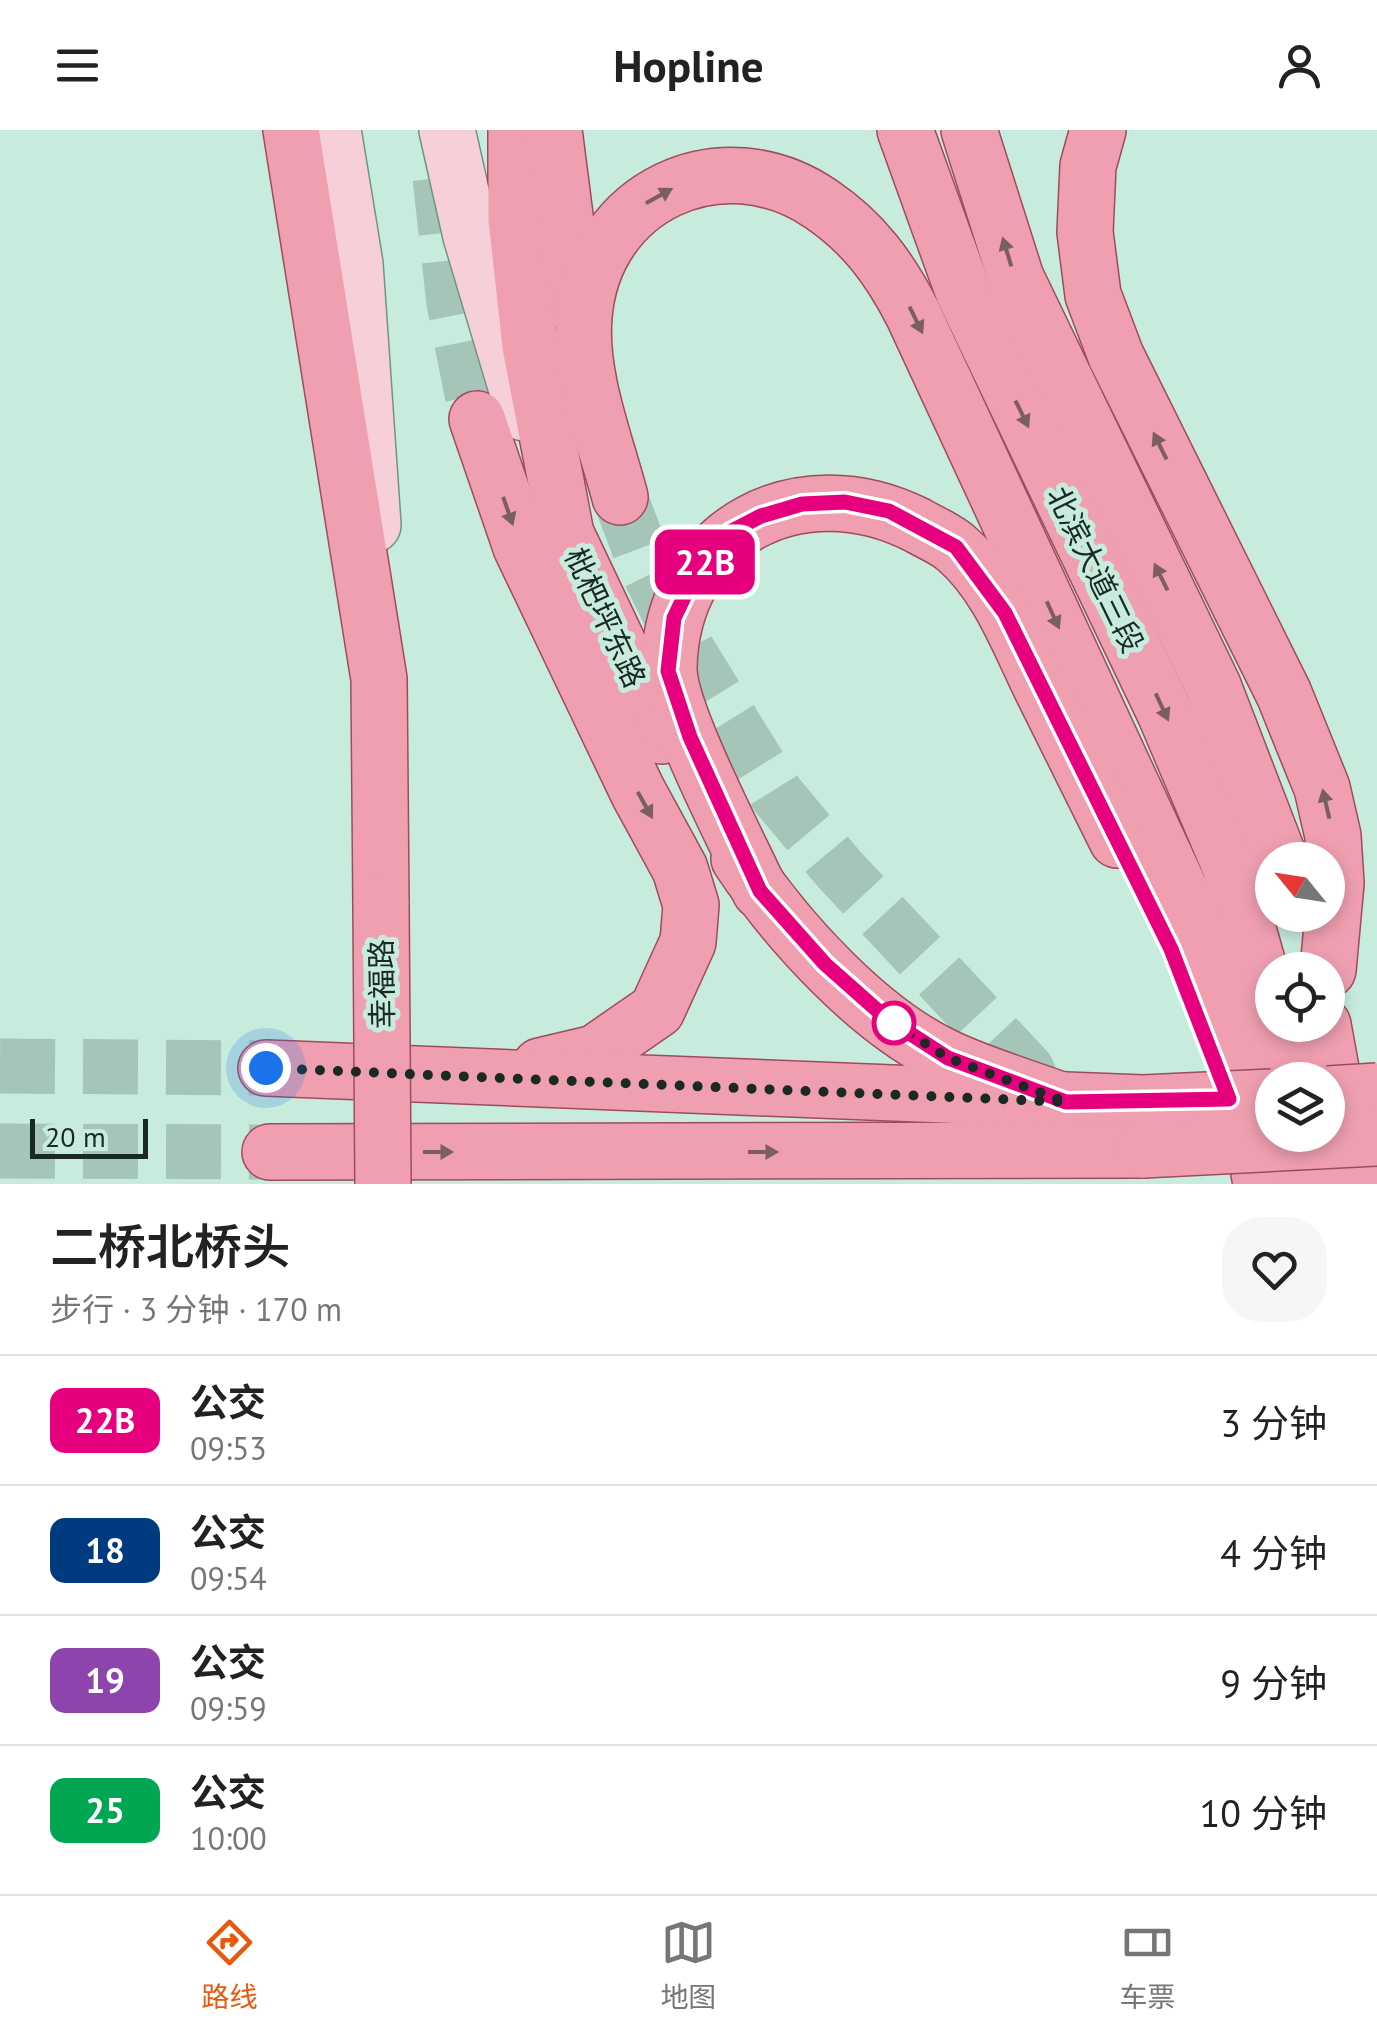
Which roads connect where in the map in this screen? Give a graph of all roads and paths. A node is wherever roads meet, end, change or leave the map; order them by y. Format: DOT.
graph roads {
  1 [pos="291,130"];
  2 [pos="333,130"];
  3 [pos="447,130"];
  4 [pos="516,130"];
  5 [pos="554,130"];
  6 [pos="905,130"];
  7 [pos="970,130"];
  8 [pos="1098,130"];
  9 [pos="587,372"];
  10 [pos="476,418"];
  11 [pos="620,496"];
  12 [pos="566,534"];
  13 [pos="379,680"];
  14 [pos="1273,842"];
  15 [pos="760,891"];
  16 [pos="1330,952"];
  17 [pos="1255,954"];
  18 [pos="1326,1042"];
  19 [pos="266,1068"];
  20 [pos="491,1077"];
  21 [pos="1377,1092"];
  22 [pos="1345,1093"];
  23 [pos="1066,1102"];
  24 [pos="1255,1102"];
  25 [pos="1132,1135"];
  26 [pos="1377,1138"];
  27 [pos="270,1152"];
  28 [pos="1297,1152"];
  29 [pos="383,1184"];
  30 [pos="1030,1184"];
  31 [pos="1260,1184"];
  32 [pos="1302,1184"];
  33 [pos="1352,1184"];
  1 -- 13 [label="main road"];
  2 -- 13 [label="main road"];
  3 -- 12 [label="main road, 枇杷坪东路"];
  4 -- 12 [label="main road"];
  5 -- 9 [label="main road"];
  6 -- 17 [label="main road, 北滨大道三段, one-way"];
  14 -- 7 [label="main road, 北滨大道三段, one-way"];
  16 -- 8 [label="main road, one-way"];
  9 -- 11 [label="main road"];
  9 -- 31 [label="main road, one-way, bridge"];
  10 -- 20 [label="main road, one-way"];
  12 -- 15 [label="main road, 枇杷坪东路"];
  13 -- 29 [label="main road, 幸福路, bridge"];
  15 -- 23 [label="main road, 枇杷坪东路"];
  15 -- 31 [label="main road, bridge"];
  18 -- 33 [label="main road"];
  19 -- 20 [label="main road"];
  20 -- 23 [label="main road"];
  21 -- 22 [label="main road, bridge"];
  23 -- 25 [label="main road"];
  24 -- 25 [label="main road, bridge"];
  25 -- 26 [label="main road, bridge"];
  27 -- 25 [label="main road, one-way"];
  25 -- 30 [label="main road"];
  28 -- 32 [label="main road"];
}
